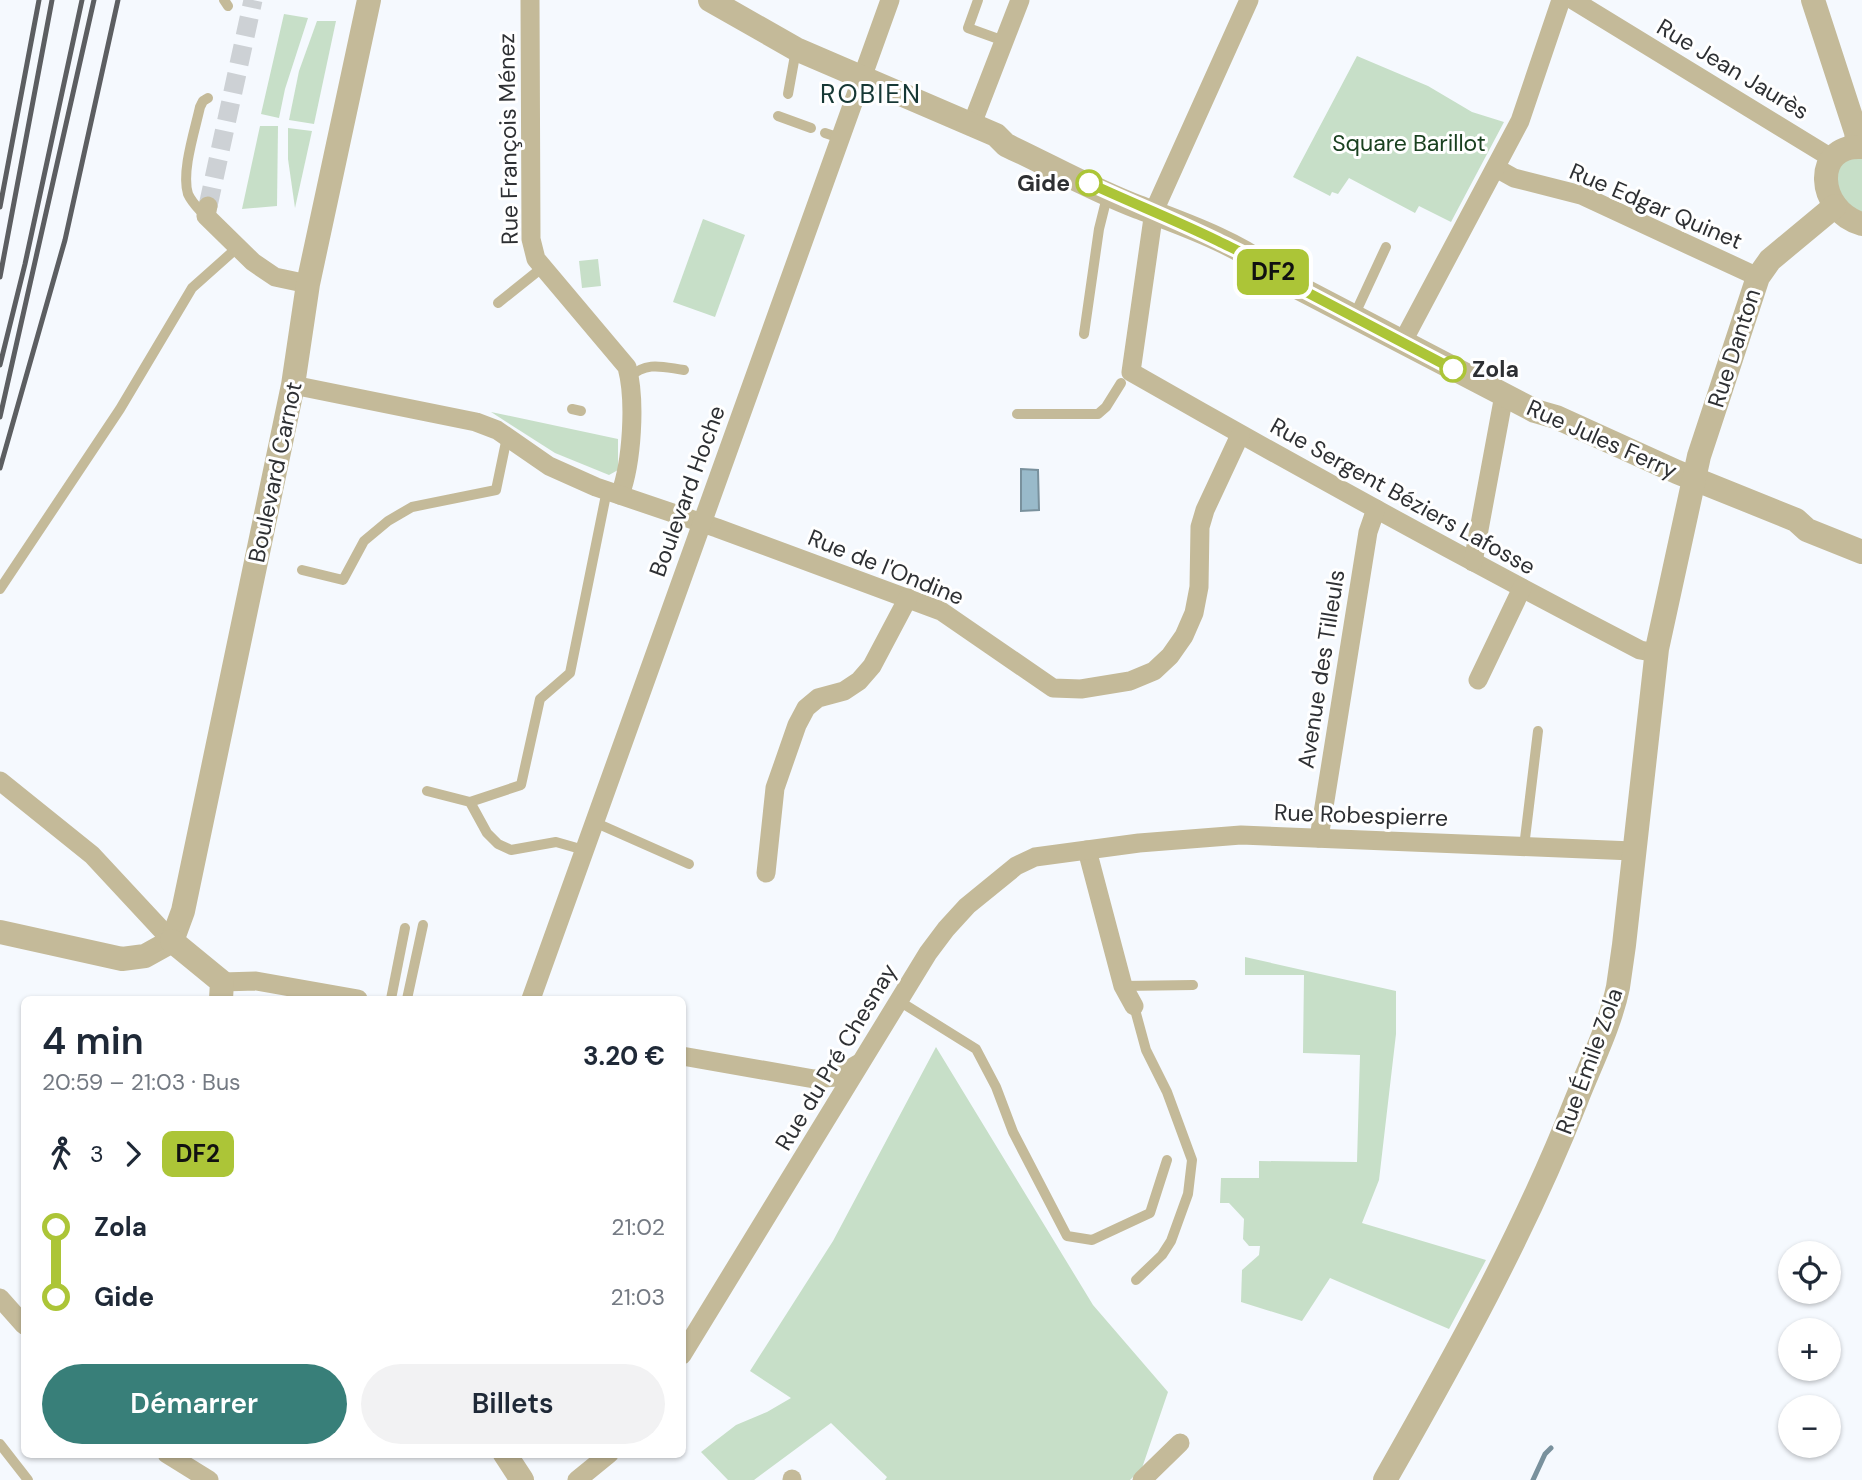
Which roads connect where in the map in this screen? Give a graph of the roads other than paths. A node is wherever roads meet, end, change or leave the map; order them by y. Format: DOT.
graph roads {
  1 [pos="369,0"];
  2 [pos="530,0"];
  3 [pos="710,0"];
  4 [pos="890,0"];
  5 [pos="978,0"];
  6 [pos="1020,0"];
  7 [pos="1249,0"];
  8 [pos="1561,0"];
  9 [pos="1573,0"];
  10 [pos="1813,0"];
  11 [pos="1004,41"];
  12 [pos="796,49"];
  13 [pos="862,77"];
  14 [pos="788,94"];
  15 [pos="208,98"];
  16 [pos="779,116"];
  17 [pos="972,124"];
  18 [pos="811,128"];
  19 [pos="1860,147"];
  20 [pos="1833,159"];
  21 [pos="1496,168"];
  22 [pos="1108,192"];
  23 [pos="1835,206"];
  24 [pos="207,211"];
  25 [pos="1154,211"];
  26 [pos="1862,224"];
  27 [pos="238,247"];
  28 [pos="1386,247"];
  29 [pos="543,267"];
  30 [pos="1758,277"];
  31 [pos="308,284"];
  32 [pos="498,303"];
  33 [pos="1353,317"];
  34 [pos="1084,334"];
  35 [pos="1402,343"];
  36 [pos="684,370"];
  37 [pos="629,377"];
  38 [pos="1126,377"];
  39 [pos="293,385"];
  40 [pos="1504,395"];
  41 [pos="1017,414"];
  42 [pos="1240,435"];
  43 [pos="507,437"];
  44 [pos="1695,480"];
  45 [pos="614,492"];
  46 [pos="1376,509"];
  47 [pos="702,523"];
  48 [pos="1862,552"];
  49 [pos="1474,562"];
  50 [pos="302,570"];
  51 [pos="1522,588"];
  52 [pos="0,589"];
  53 [pos="908,598"];
  54 [pos="1657,653"];
  55 [pos="1478,680"];
  56 [pos="1538,731"];
  57 [pos="0,781"];
  58 [pos="427,791"];
  59 [pos="470,802"];
  60 [pos="594,822"];
  61 [pos="1320,838"];
  62 [pos="1524,847"];
  63 [pos="584,850"];
  64 [pos="1087,850"];
  65 [pos="1633,851"];
  66 [pos="689,864"];
  67 [pos="766,873"];
  68 [pos="423,925"];
  69 [pos="405,928"];
  70 [pos="0,932"];
  71 [pos="172,941"];
  72 [pos="1193,985"];
  73 [pos="1123,986"];
  74 [pos="222,991"];
  75 [pos="341,996"];
  76 [pos="392,996"];
  77 [pos="408,996"];
  78 [pos="532,996"];
  79 [pos="899,1001"];
  80 [pos="1135,1006"];
  81 [pos="686,1057"];
  82 [pos="862,1062"];
  83 [pos="1167,1160"];
  84 [pos="1136,1280"];
  85 [pos="0,1298"];
  86 [pos="21,1322"];
  87 [pos="686,1348"];
  88 [pos="0,1444"];
  89 [pos="1180,1444"];
  90 [pos="173,1458"];
  91 [pos="508,1458"];
  92 [pos="604,1458"];
  93 [pos="28,1480"];
  94 [pos="209,1480"];
  95 [pos="522,1480"];
  96 [pos="577,1480"];
  97 [pos="1142,1480"];
  98 [pos="1385,1480"];
  1 -- 31 [label="street, Boulevard Carnot"];
  2 -- 29 [label="street, Rue François Ménez"];
  3 -- 12 [label="street, Rue Jules Ferry"];
  4 -- 13 [label="street, Boulevard Hoche"];
  5 -- 11 [label="lane"];
  6 -- 11 [label="street"];
  7 -- 25 [label="street"];
  8 -- 21 [label="street"];
  9 -- 20 [label="street, Rue Jean Jaurès"];
  10 -- 19 [label="street"];
  11 -- 17 [label="street"];
  12 -- 13 [label="street, Rue Jules Ferry"];
  12 -- 14 [label="lane"];
  13 -- 17 [label="street, Rue Jules Ferry"];
  13 -- 47 [label="street, Boulevard Hoche"];
  15 -- 24 [label="lane"];
  16 -- 18 [label="lane"];
  17 -- 22 [label="street, Rue Jules Ferry"];
  19 -- 20 [label="street"];
  20 -- 23 [label="street"];
  21 -- 30 [label="street, Rue Edgar Quinet"];
  21 -- 35 [label="street"];
  22 -- 25 [label="street, Rue Jules Ferry"];
  22 -- 34 [label="lane"];
  23 -- 26 [label="street"];
  23 -- 30 [label="street, Rue Danton"];
  24 -- 27 [label="street"];
  25 -- 33 [label="street, Rue Jules Ferry"];
  25 -- 38 [label="street"];
  27 -- 31 [label="street"];
  27 -- 52 [label="lane"];
  28 -- 33 [label="lane"];
  29 -- 32 [label="lane"];
  29 -- 37 [label="street, Rue François Ménez"];
  30 -- 44 [label="street, Rue Danton"];
  31 -- 39 [label="street, Boulevard Carnot"];
  33 -- 35 [label="street, Rue Jules Ferry"];
  35 -- 40 [label="street, Rue Jules Ferry"];
  36 -- 37 [label="lane"];
  37 -- 45 [label="street"];
  38 -- 41 [label="lane"];
  38 -- 42 [label="street, Rue Sergent Béziers Lafosse"];
  39 -- 43 [label="street, Rue de l'Ondine"];
  39 -- 71 [label="street, Boulevard Carnot"];
  40 -- 44 [label="street, Rue Jules Ferry"];
  40 -- 49 [label="street"];
  42 -- 46 [label="street, Rue Sergent Béziers Lafosse"];
  42 -- 53 [label="street, Rue de l'Ondine"];
  43 -- 45 [label="street, Rue de l'Ondine"];
  43 -- 50 [label="lane"];
  44 -- 48 [label="street, Rue Jules Ferry"];
  44 -- 54 [label="street, Rue Émile Zola"];
  45 -- 47 [label="street, Rue de l'Ondine"];
  45 -- 59 [label="lane"];
  46 -- 49 [label="street, Rue Sergent Béziers Lafosse"];
  46 -- 61 [label="street, Avenue des Tilleuls"];
  47 -- 53 [label="street, Rue de l'Ondine"];
  47 -- 60 [label="street, Boulevard Hoche"];
  49 -- 51 [label="street, Rue Sergent Béziers Lafosse"];
  51 -- 54 [label="street, Rue Sergent Béziers Lafosse"];
  51 -- 55 [label="street"];
  53 -- 67 [label="street"];
  54 -- 65 [label="street, Rue Émile Zola"];
  56 -- 62 [label="lane"];
  57 -- 71 [label="street"];
  58 -- 59 [label="lane"];
  59 -- 63 [label="lane"];
  60 -- 63 [label="street, Boulevard Hoche"];
  60 -- 66 [label="lane"];
  61 -- 62 [label="street, Rue Robespierre"];
  61 -- 64 [label="street, Rue Robespierre"];
  62 -- 65 [label="street, Rue Robespierre"];
  63 -- 78 [label="street, Boulevard Hoche"];
  64 -- 73 [label="street"];
  64 -- 79 [label="street, Rue du Pré Chesnay"];
  65 -- 98 [label="street, Rue Émile Zola"];
  68 -- 77 [label="lane"];
  69 -- 76 [label="lane"];
  70 -- 71 [label="street"];
  71 -- 74 [label="street"];
  72 -- 73 [label="lane"];
  73 -- 80 [label="street"];
  74 -- 75 [label="street"];
  79 -- 82 [label="street, Rue du Pré Chesnay"];
  79 -- 83 [label="lane"];
  80 -- 84 [label="lane"];
  81 -- 82 [label="street"];
  82 -- 87 [label="street, Rue du Pré Chesnay"];
  85 -- 86 [label="street"];
  88 -- 93 [label="lane"];
  89 -- 97 [label="street"];
  90 -- 94 [label="street"];
  91 -- 95 [label="street"];
  92 -- 96 [label="street"];
}
